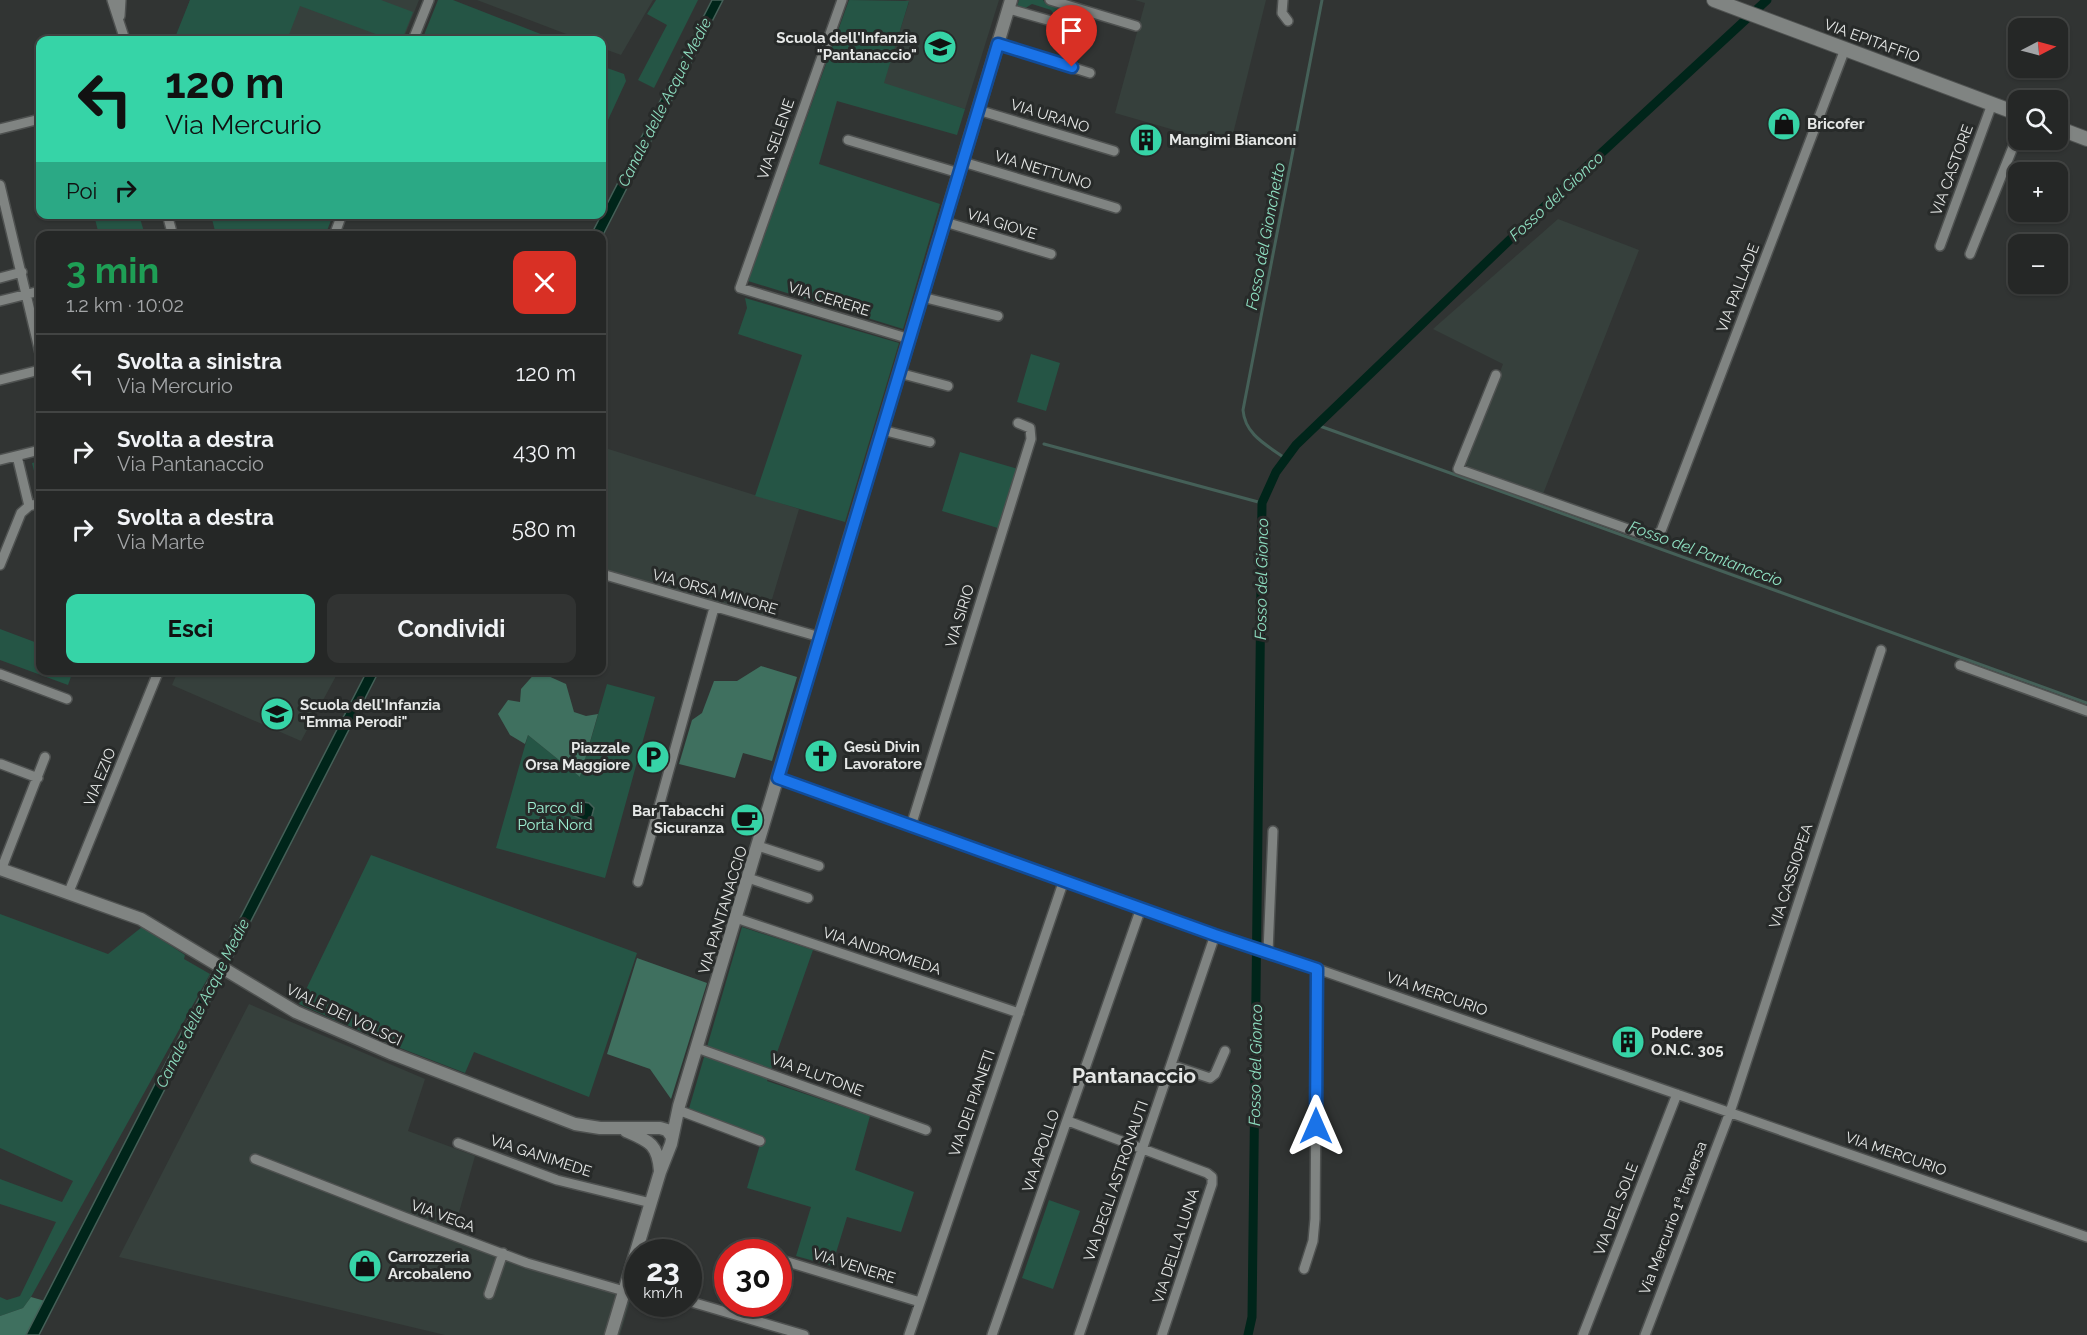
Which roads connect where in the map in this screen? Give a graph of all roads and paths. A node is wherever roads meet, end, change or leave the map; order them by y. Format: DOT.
graph roads {
  1 [pos="112,0"];
  2 [pos="121,0"];
  3 [pos="429,0"];
  4 [pos="842,0"];
  5 [pos="1283,0"];
  6 [pos="1714,0"];
  7 [pos="1052,1"];
  8 [pos="1010,4"];
  9 [pos="1049,19"];
  10 [pos="120,21"];
  11 [pos="1288,21"];
  12 [pos="1136,26"];
  13 [pos="1083,30"];
  14 [pos="124,36"];
  15 [pos="415,36"];
  16 [pos="998,44"];
  17 [pos="1845,49"];
  18 [pos="1090,73"];
  19 [pos="1992,104"];
  20 [pos="978,110"];
  21 [pos="2008,110"];
  22 [pos="36,119"];
  23 [pos="0,129"];
  24 [pos="2068,132"];
  25 [pos="2087,139"];
  26 [pos="848,140"];
  27 [pos="2012,150"];
  28 [pos="1114,151"];
  29 [pos="961,167"];
  30 [pos="0,185"];
  31 [pos="1116,208"];
  32 [pos="945,222"];
  33 [pos="1940,246"];
  34 [pos="1051,254"];
  35 [pos="1970,254"];
  36 [pos="22,272"];
  37 [pos="0,278"];
  38 [pos="740,288"];
  39 [pos="36,292"];
  40 [pos="27,294"];
  41 [pos="922,297"];
  42 [pos="0,301"];
  43 [pos="998,316"];
  44 [pos="36,335"];
  45 [pos="910,339"];
  46 [pos="36,371"];
  47 [pos="899,373"];
  48 [pos="1496,375"];
  49 [pos="0,380"];
  50 [pos="948,386"];
  51 [pos="1018,423"];
  52 [pos="882,430"];
  53 [pos="930,442"];
  54 [pos="36,451"];
  55 [pos="17,456"];
  56 [pos="0,460"];
  57 [pos="36,504"];
  58 [pos="29,506"];
  59 [pos="0,566"];
  60 [pos="606,575"];
  61 [pos="714,608"];
  62 [pos="820,637"];
  63 [pos="1881,650"];
  64 [pos="1960,666"];
  65 [pos="0,674"];
  66 [pos="157,675"];
  67 [pos="67,699"];
  68 [pos="2087,711"];
  69 [pos="45,757"];
  70 [pos="1,765"];
  71 [pos="38,778"];
  72 [pos="778,778"];
  73 [pos="911,826"];
  74 [pos="1273,831"];
  75 [pos="758,846"];
  76 [pos="819,866"];
  77 [pos="1,869"];
  78 [pos="748,878"];
  79 [pos="1064,880"];
  80 [pos="638,882"];
  81 [pos="69,894"];
  82 [pos="808,898"];
  83 [pos="1141,908"];
  84 [pos="736,918"];
  85 [pos="1215,935"];
  86 [pos="1265,951"];
  87 [pos="1317,969"];
  88 [pos="1019,1013"];
  89 [pos="697,1048"];
  90 [pos="1225,1051"];
  91 [pos="1171,1065"];
  92 [pos="1677,1094"];
  93 [pos="678,1110"];
  94 [pos="1730,1112"];
  95 [pos="1068,1121"];
  96 [pos="621,1129"];
  97 [pos="926,1130"];
  98 [pos="665,1135"];
  99 [pos="760,1140"];
  100 [pos="458,1143"];
  101 [pos="653,1145"];
  102 [pos="1143,1149"];
  103 [pos="255,1159"];
  104 [pos="660,1172"];
  105 [pos="651,1203"];
  106 [pos="2087,1237"];
  107 [pos="642,1239"];
  108 [pos="503,1253"];
  109 [pos="792,1263"];
  110 [pos="1304,1269"];
  111 [pos="624,1286"];
  112 [pos="489,1294"];
  113 [pos="624,1302"];
  114 [pos="920,1302"];
  115 [pos="742,1317"];
  116 [pos="611,1335"];
  117 [pos="804,1335"];
  118 [pos="909,1335"];
  119 [pos="992,1335"];
  120 [pos="1079,1335"];
  121 [pos="1162,1335"];
  122 [pos="1583,1335"];
  123 [pos="1645,1335"];
  1 -- 10 [label="street"];
  2 -- 10 [label="street"];
  3 -- 15 [label="street"];
  4 -- 38 [label="street, VIA SELENE"];
  5 -- 11 [label="street"];
  6 -- 17 [label="main road, VIA EPITAFFIO"];
  7 -- 9 [label="street"];
  7 -- 12 [label="street"];
  8 -- 9 [label="street"];
  8 -- 16 [label="street, VIA PANTANACCIO"];
  9 -- 13 [label="street"];
  10 -- 14 [label="street"];
  16 -- 18 [label="street"];
  16 -- 20 [label="street, VIA PANTANACCIO"];
  17 -- 19 [label="main road, VIA EPITAFFIO"];
  17 -- 48 [label="street, VIA PALLADE"];
  19 -- 21 [label="main road, VIA EPITAFFIO"];
  19 -- 33 [label="street, VIA CASTORE"];
  20 -- 28 [label="street, VIA URANO"];
  20 -- 29 [label="street, VIA PANTANACCIO"];
  22 -- 23 [label="street"];
  24 -- 25 [label="main road"];
  26 -- 29 [label="street"];
  27 -- 35 [label="street"];
  29 -- 31 [label="street, VIA NETTUNO"];
  29 -- 32 [label="street, VIA PANTANACCIO"];
  30 -- 36 [label="street"];
  32 -- 34 [label="street, VIA GIOVE"];
  32 -- 41 [label="street, VIA PANTANACCIO"];
  36 -- 37 [label="street"];
  36 -- 40 [label="street"];
  38 -- 45 [label="street, VIA CERERE"];
  39 -- 40 [label="street"];
  40 -- 42 [label="street"];
  40 -- 44 [label="street"];
  41 -- 43 [label="street"];
  41 -- 45 [label="street, VIA PANTANACCIO"];
  45 -- 47 [label="street, VIA PANTANACCIO"];
  46 -- 49 [label="street"];
  47 -- 50 [label="street"];
  47 -- 52 [label="street, VIA PANTANACCIO"];
  51 -- 73 [label="street, VIA SIRIO"];
  52 -- 53 [label="street"];
  52 -- 62 [label="street, VIA PANTANACCIO"];
  54 -- 55 [label="street"];
  55 -- 56 [label="street"];
  55 -- 58 [label="street"];
  57 -- 58 [label="street"];
  58 -- 59 [label="street"];
  60 -- 61 [label="street, VIA ORSA MINORE"];
  61 -- 62 [label="street, VIA ORSA MINORE"];
  61 -- 80 [label="street"];
  62 -- 72 [label="street, VIA PANTANACCIO"];
  63 -- 94 [label="street, VIA CASSIOPEA"];
  64 -- 68 [label="street"];
  65 -- 67 [label="street"];
  66 -- 81 [label="street, VIA EZIO"];
  69 -- 71 [label="street"];
  70 -- 71 [label="street"];
  71 -- 77 [label="street"];
  72 -- 73 [label="street, VIA MERCURIO"];
  72 -- 75 [label="street, VIA PANTANACCIO"];
  73 -- 79 [label="street, VIA MERCURIO"];
  74 -- 86 [label="street"];
  75 -- 76 [label="street"];
  75 -- 78 [label="street, VIA PANTANACCIO"];
  77 -- 81 [label="street, VIALE DEI VOLSCI"];
  78 -- 82 [label="street"];
  78 -- 84 [label="street, VIA PANTANACCIO"];
  79 -- 83 [label="street, VIA MERCURIO"];
  79 -- 88 [label="street, VIA DEI PIANETI"];
  81 -- 96 [label="street, VIALE DEI VOLSCI"];
  83 -- 85 [label="street, VIA MERCURIO"];
  83 -- 95 [label="street, VIA APOLLO"];
  84 -- 88 [label="street, VIA ANDROMEDA"];
  84 -- 89 [label="street, VIA PANTANACCIO"];
  85 -- 86 [label="street, VIA MERCURIO"];
  85 -- 91 [label="street, VIA DEGLI ASTRONAUTI"];
  86 -- 87 [label="street, VIA MERCURIO"];
  87 -- 92 [label="street, VIA MERCURIO"];
  87 -- 110 [label="street"];
  88 -- 114 [label="street, VIA DEI PIANETI"];
  89 -- 93 [label="street, VIA PANTANACCIO"];
  89 -- 97 [label="street, VIA PLUTONE"];
  90 -- 91 [label="street"];
  91 -- 102 [label="street, VIA DEGLI ASTRONAUTI"];
  92 -- 94 [label="street, VIA MERCURIO"];
  92 -- 122 [label="street, VIA DEL SOLE"];
  93 -- 98 [label="street, VIA PANTANACCIO"];
  93 -- 99 [label="street"];
  94 -- 106 [label="street, VIA MERCURIO"];
  94 -- 123 [label="street, Via Mercurio 1ª traversa"];
  95 -- 102 [label="street, VIA DELLA LUNA"];
  95 -- 119 [label="street, VIA APOLLO"];
  96 -- 98 [label="street, VIALE DEI VOLSCI"];
  96 -- 101 [label="street, VIALE DEI VOLSCI"];
  98 -- 101 [label="street"];
  98 -- 101 [label="street"];
  98 -- 104 [label="street, VIA PANTANACCIO"];
  100 -- 105 [label="street, VIA GANIMEDE"];
  101 -- 104 [label="street, VIA PANTANACCIO"];
  102 -- 120 [label="street, VIA DEGLI ASTRONAUTI"];
  102 -- 121 [label="street, VIA DELLA LUNA"];
  103 -- 108 [label="street, VIA VEGA"];
  104 -- 105 [label="street, VIA PANTANACCIO"];
  105 -- 107 [label="street, VIA PANTANACCIO"];
  108 -- 111 [label="street, VIA VEGA"];
  108 -- 112 [label="street"];
  109 -- 114 [label="street, VIA VENERE"];
  113 -- 116 [label="street, VIA PANTANACCIO"];
  114 -- 118 [label="street, VIA DEI PIANETI"];
  115 -- 117 [label="street"];
}
